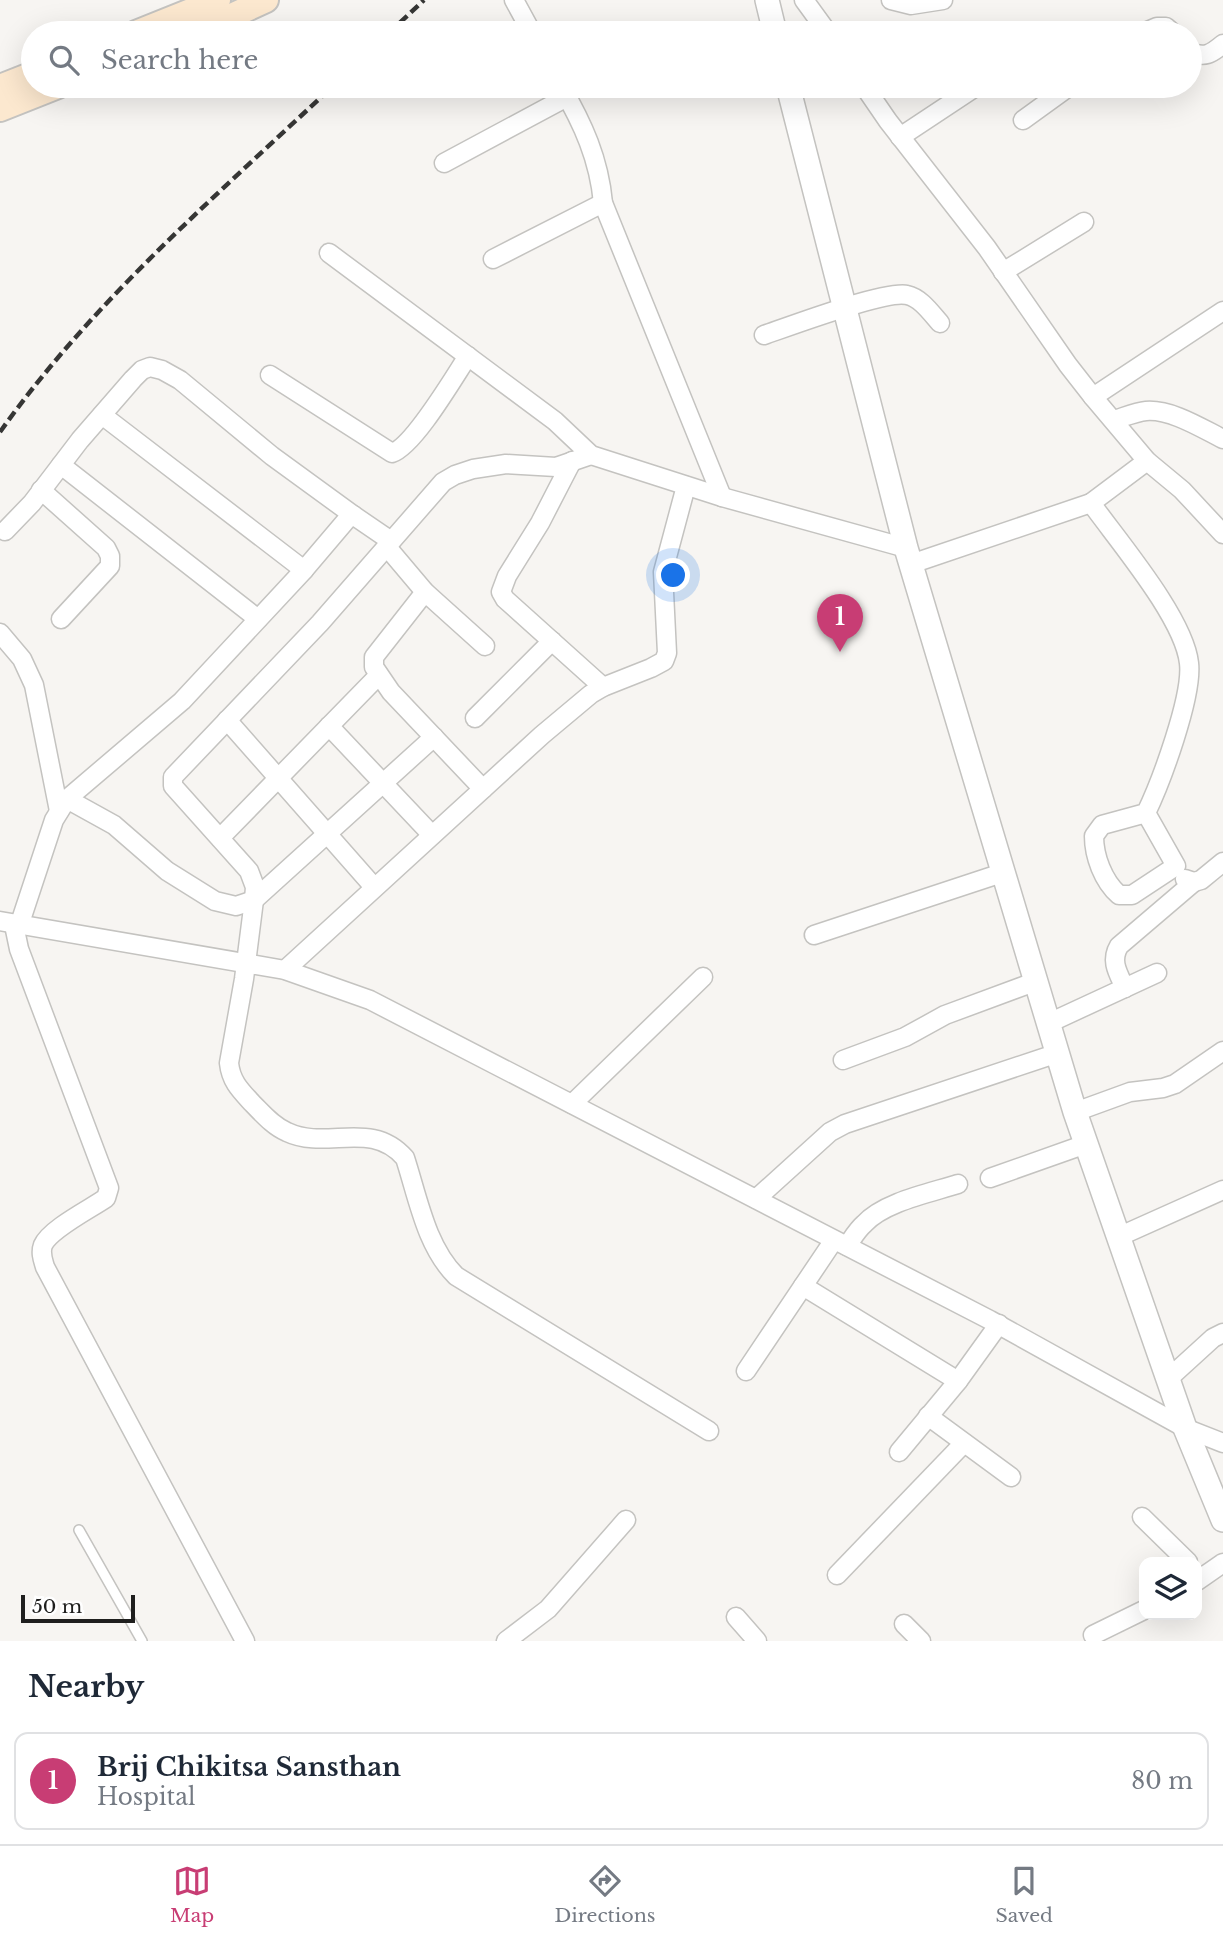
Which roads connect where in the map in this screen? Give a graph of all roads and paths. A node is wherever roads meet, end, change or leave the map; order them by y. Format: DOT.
graph roads {
  1 [pos="218,0"];
  2 [pos="266,0"];
  3 [pos="514,0"];
  4 [pos="767,0"];
  5 [pos="804,0"];
  6 [pos="891,0"];
  7 [pos="943,0"];
  8 [pos="166,21"];
  9 [pos="221,21"];
  10 [pos="525,21"];
  11 [pos="772,21"];
  12 [pos="819,21"];
  13 [pos="1223,44"];
  14 [pos="1202,56"];
  15 [pos="21,79"];
  16 [pos="0,87"];
  17 [pos="28,98"];
  18 [pos="552,98"];
  19 [pos="568,98"];
  20 [pos="791,98"];
  21 [pos="872,98"];
  22 [pos="959,98"];
  23 [pos="1053,98"];
  24 [pos="0,109"];
  25 [pos="1023,120"];
  26 [pos="900,137"];
  27 [pos="444,163"];
  28 [pos="603,203"];
  29 [pos="1084,222"];
  30 [pos="329,253"];
  31 [pos="493,259"];
  32 [pos="1003,272"];
  33 [pos="844,308"];
  34 [pos="1223,311"];
  35 [pos="940,323"];
  36 [pos="764,335"];
  37 [pos="468,356"];
  38 [pos="270,375"];
  39 [pos="1093,397"];
  40 [pos="102,415"];
  41 [pos="1114,420"];
  42 [pos="1219,431"];
  43 [pos="591,455"];
  44 [pos="572,461"];
  45 [pos="1147,461"];
  46 [pos="61,465"];
  47 [pos="686,486"];
  48 [pos="41,491"];
  49 [pos="722,497"];
  50 [pos="1091,503"];
  51 [pos="354,515"];
  52 [pos="5,531"];
  53 [pos="1223,534"];
  54 [pos="389,544"];
  55 [pos="908,556"];
  56 [pos="304,570"];
  57 [pos="425,592"];
  58 [pos="61,619"];
  59 [pos="258,619"];
  60 [pos="0,633"];
  61 [pos="552,641"];
  62 [pos="485,646"];
  63 [pos="379,675"];
  64 [pos="603,687"];
  65 [pos="475,718"];
  66 [pos="227,720"];
  67 [pos="328,726"];
  68 [pos="434,737"];
  69 [pos="278,777"];
  70 [pos="383,783"];
  71 [pos="483,789"];
  72 [pos="63,805"];
  73 [pos="1146,813"];
  74 [pos="328,833"];
  75 [pos="432,835"];
  76 [pos="220,838"];
  77 [pos="1223,862"];
  78 [pos="1176,866"];
  79 [pos="1005,872"];
  80 [pos="1194,883"];
  81 [pos="374,887"];
  82 [pos="254,901"];
  83 [pos="11,924"];
  84 [pos="814,935"];
  85 [pos="245,964"];
  86 [pos="285,970"];
  87 [pos="1157,973"];
  88 [pos="703,977"];
  89 [pos="1037,981"];
  90 [pos="1125,988"];
  91 [pos="1049,1024"];
  92 [pos="1223,1051"];
  93 [pos="1058,1053"];
  94 [pos="843,1060"];
  95 [pos="572,1104"];
  96 [pos="1075,1112"];
  97 [pos="1086,1144"];
  98 [pos="990,1178"];
  99 [pos="958,1184"];
  100 [pos="1223,1190"];
  101 [pos="756,1199"];
  102 [pos="1118,1237"];
  103 [pos="840,1243"];
  104 [pos="803,1286"];
  105 [pos="999,1324"];
  106 [pos="1223,1333"];
  107 [pos="746,1371"];
  108 [pos="1168,1379"];
  109 [pos="958,1381"];
  110 [pos="928,1416"];
  111 [pos="1185,1428"];
  112 [pos="709,1431"];
  113 [pos="964,1443"];
  114 [pos="1223,1443"];
  115 [pos="899,1452"];
  116 [pos="1011,1477"];
  117 [pos="1142,1517"];
  118 [pos="626,1520"];
  119 [pos="1223,1520"];
  120 [pos="79,1530"];
  121 [pos="1183,1557"];
  122 [pos="1223,1563"];
  123 [pos="1202,1574"];
  124 [pos="837,1575"];
  125 [pos="1139,1612"];
  126 [pos="736,1617"];
  127 [pos="904,1624"];
  128 [pos="1093,1635"];
  129 [pos="142,1641"];
  130 [pos="245,1641"];
  131 [pos="506,1641"];
  132 [pos="757,1641"];
  133 [pos="921,1641"];
  1 -- 8 [label="main road"];
  2 -- 9 [label="main road"];
  3 -- 10 [label="street"];
  4 -- 11 [label="street"];
  5 -- 12 [label="street"];
  6 -- 7 [label="street"];
  13 -- 14 [label="street"];
  15 -- 16 [label="main road"];
  17 -- 24 [label="main road"];
  18 -- 27 [label="street"];
  19 -- 28 [label="street"];
  20 -- 33 [label="street"];
  21 -- 26 [label="street"];
  22 -- 26 [label="street"];
  23 -- 25 [label="street"];
  26 -- 32 [label="street"];
  28 -- 31 [label="street"];
  28 -- 49 [label="street"];
  29 -- 32 [label="street"];
  30 -- 37 [label="street"];
  32 -- 39 [label="street"];
  33 -- 35 [label="street"];
  33 -- 36 [label="street"];
  33 -- 55 [label="street"];
  34 -- 39 [label="street"];
  37 -- 38 [label="street"];
  37 -- 43 [label="street"];
  39 -- 41 [label="street"];
  40 -- 46 [label="street"];
  40 -- 51 [label="street"];
  40 -- 56 [label="street"];
  41 -- 42 [label="street"];
  41 -- 45 [label="street"];
  43 -- 44 [label="street"];
  43 -- 47 [label="street"];
  44 -- 54 [label="street"];
  44 -- 61 [label="street"];
  45 -- 50 [label="street"];
  45 -- 53 [label="street"];
  46 -- 48 [label="street"];
  46 -- 59 [label="street"];
  47 -- 49 [label="street"];
  47 -- 64 [label="street"];
  48 -- 52 [label="street"];
  48 -- 58 [label="street"];
  49 -- 55 [label="street"];
  50 -- 55 [label="street"];
  50 -- 73 [label="street"];
  51 -- 54 [label="street"];
  51 -- 56 [label="street"];
  54 -- 57 [label="street"];
  54 -- 66 [label="street"];
  55 -- 79 [label="street"];
  56 -- 59 [label="street"];
  57 -- 62 [label="street"];
  57 -- 63 [label="street"];
  59 -- 72 [label="street"];
  60 -- 72 [label="street"];
  61 -- 64 [label="street"];
  61 -- 65 [label="street"];
  63 -- 67 [label="street"];
  63 -- 68 [label="street"];
  64 -- 71 [label="street"];
  66 -- 69 [label="street"];
  66 -- 76 [label="street"];
  67 -- 69 [label="street"];
  67 -- 70 [label="street"];
  68 -- 70 [label="street"];
  68 -- 71 [label="street"];
  69 -- 74 [label="street"];
  69 -- 76 [label="street"];
  70 -- 74 [label="street"];
  70 -- 75 [label="street"];
  71 -- 75 [label="street"];
  72 -- 82 [label="street"];
  72 -- 83 [label="street"];
  73 -- 78 [label="street"];
  73 -- 78 [label="street"];
  74 -- 81 [label="street"];
  74 -- 82 [label="street"];
  75 -- 81 [label="street"];
  76 -- 82 [label="street"];
  77 -- 80 [label="street"];
  78 -- 80 [label="street"];
  79 -- 84 [label="street"];
  79 -- 89 [label="street"];
  80 -- 90 [label="street"];
  81 -- 86 [label="street"];
  82 -- 85 [label="street"];
  83 -- 85 [label="street"];
  83 -- 130 [label="street"];
  85 -- 86 [label="street"];
  85 -- 112 [label="street"];
  86 -- 95 [label="street"];
  87 -- 90 [label="street"];
  88 -- 95 [label="street"];
  89 -- 91 [label="street"];
  89 -- 94 [label="street"];
  90 -- 91 [label="street"];
  91 -- 93 [label="street"];
  92 -- 96 [label="street"];
  93 -- 96 [label="street"];
  93 -- 101 [label="street"];
  95 -- 101 [label="street"];
  96 -- 97 [label="street"];
  97 -- 98 [label="street"];
  97 -- 102 [label="street"];
  99 -- 103 [label="street"];
  100 -- 102 [label="street"];
  101 -- 103 [label="street"];
  102 -- 108 [label="street"];
  103 -- 104 [label="street"];
  103 -- 105 [label="street"];
  104 -- 107 [label="street"];
  104 -- 109 [label="street"];
  105 -- 109 [label="street"];
  105 -- 111 [label="street"];
  106 -- 108 [label="street"];
  108 -- 111 [label="street"];
  109 -- 110 [label="street"];
  110 -- 113 [label="street"];
  110 -- 115 [label="street"];
  111 -- 114 [label="street"];
  111 -- 119 [label="street"];
  113 -- 116 [label="street"];
  113 -- 124 [label="street"];
  117 -- 121 [label="street"];
  118 -- 131 [label="street"];
  120 -- 129 [label="lane"];
  122 -- 123 [label="street"];
  125 -- 128 [label="street"];
  126 -- 132 [label="street"];
  127 -- 133 [label="street"];
}
